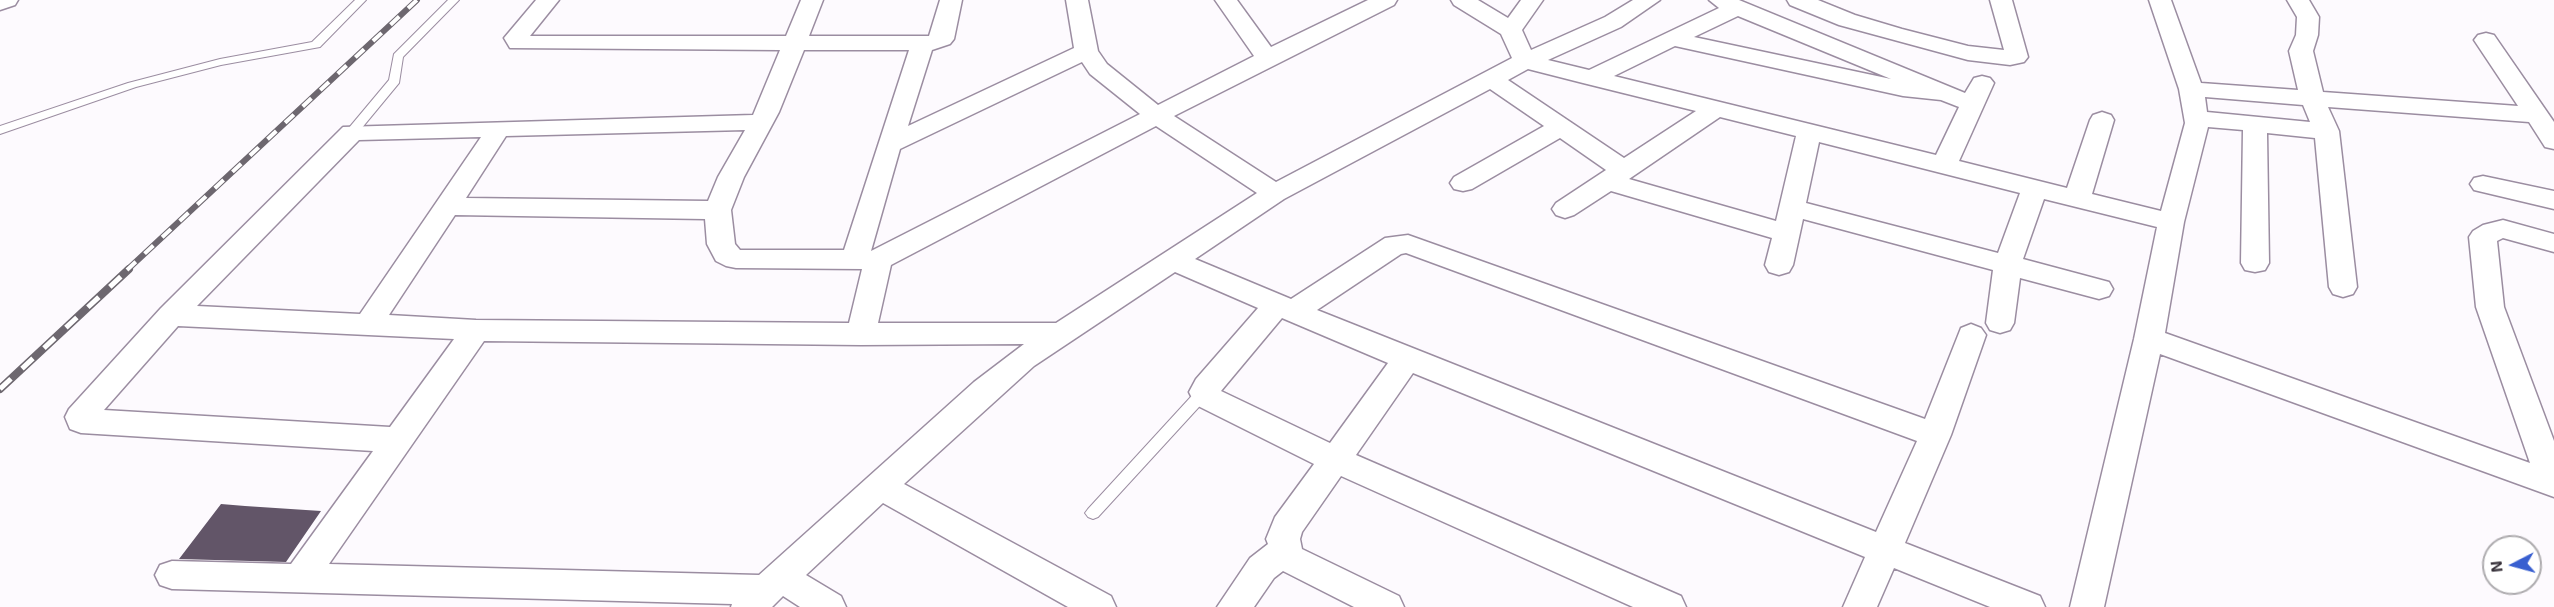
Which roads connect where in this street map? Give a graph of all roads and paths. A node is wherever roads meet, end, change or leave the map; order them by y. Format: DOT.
graph roads {
  1 [pos="7,0"];
  2 [pos="361,0"];
  3 [pos="454,0"];
  4 [pos="548,0"];
  5 [pos="812,0"];
  6 [pos="951,0"];
  7 [pos="1077,0"];
  8 [pos="1226,0"];
  9 [pos="1386,0"];
  10 [pos="1462,0"];
  11 [pos="1532,0"];
  12 [pos="1649,0"];
  13 [pos="1798,0"];
  14 [pos="2001,0"];
  15 [pos="2160,0"];
  16 [pos="2298,0"];
  17 [pos="0,3"];
  18 [pos="1729,4"];
  19 [pos="1511,30"];
  20 [pos="1672,39"];
  21 [pos="2486,40"];
  22 [pos="797,42"];
  23 [pos="923,43"];
  24 [pos="1086,51"];
  25 [pos="1267,58"];
  26 [pos="1525,62"];
  27 [pos="1591,78"];
  28 [pos="1491,79"];
  29 [pos="2191,89"];
  30 [pos="1945,93"];
  31 [pos="2313,100"];
  32 [pos="1716,109"];
  33 [pos="1156,115"];
  34 [pos="2536,115"];
  35 [pos="2196,118"];
  36 [pos="2102,120"];
  37 [pos="761,122"];
  38 [pos="2255,123"];
  39 [pos="1561,127"];
  40 [pos="499,128"];
  41 [pos="0,130"];
  42 [pos="352,132"];
  43 [pos="1809,132"];
  44 [pos="2327,132"];
  45 [pos="2554,141"];
  46 [pos="889,145"];
  47 [pos="1944,165"];
  48 [pos="1615,176"];
  49 [pos="1462,183"];
  50 [pos="2483,184"];
  51 [pos="2035,188"];
  52 [pos="1275,193"];
  53 [pos="2078,198"];
  54 [pos="2554,200"];
  55 [pos="450,206"];
  56 [pos="1565,209"];
  57 [pos="718,210"];
  58 [pos="1790,221"];
  59 [pos="2171,222"];
  60 [pos="2554,243"];
  61 [pos="867,260"];
  62 [pos="1172,260"];
  63 [pos="2255,263"];
  64 [pos="2007,264"];
  65 [pos="1779,265"];
  66 [pos="2343,287"];
  67 [pos="2099,289"];
  68 [pos="1286,308"];
  69 [pos="171,315"];
  70 [pos="2000,323"];
  71 [pos="368,325"];
  72 [pos="476,330"];
  73 [pos="1060,333"];
  74 [pos="861,334"];
  75 [pos="1971,334"];
  76 [pos="2149,339"];
  77 [pos="1407,359"];
  78 [pos="1204,392"];
  79 [pos="1935,435"];
  80 [pos="399,440"];
  81 [pos="1334,459"];
  82 [pos="2554,484"];
  83 [pos="880,486"];
  84 [pos="1093,513"];
  85 [pos="1886,548"];
  86 [pos="1284,551"];
  87 [pos="172,575"];
  88 [pos="300,578"];
  89 [pos="765,592"];
  90 [pos="829,607"];
  91 [pos="1099,607"];
  92 [pos="1234,607"];
  93 [pos="1387,607"];
  94 [pos="1669,607"];
  95 [pos="1860,607"];
  96 [pos="2028,607"];
  97 [pos="2087,607"];
  1 -- 17 [label="street"];
  2 -- 41 [label="lane"];
  3 -- 42 [label="lane"];
  4 -- 22 [label="street"];
  5 -- 22 [label="street"];
  6 -- 23 [label="street"];
  7 -- 24 [label="street"];
  8 -- 25 [label="street"];
  9 -- 25 [label="street"];
  10 -- 19 [label="street"];
  11 -- 19 [label="street"];
  12 -- 26 [label="street"];
  13 -- 14 [label="street"];
  15 -- 29 [label="street"];
  16 -- 31 [label="street"];
  18 -- 20 [label="street"];
  18 -- 30 [label="street"];
  19 -- 26 [label="street"];
  20 -- 27 [label="street"];
  20 -- 30 [label="street"];
  21 -- 34 [label="street"];
  22 -- 23 [label="street"];
  22 -- 37 [label="street"];
  23 -- 46 [label="street"];
  24 -- 33 [label="street"];
  24 -- 46 [label="street"];
  25 -- 33 [label="street"];
  26 -- 27 [label="street"];
  26 -- 28 [label="street"];
  27 -- 32 [label="street"];
  28 -- 39 [label="street"];
  28 -- 52 [label="street"];
  29 -- 31 [label="street"];
  29 -- 35 [label="street"];
  30 -- 47 [label="street"];
  31 -- 34 [label="street"];
  31 -- 44 [label="street"];
  32 -- 43 [label="street"];
  32 -- 48 [label="street"];
  33 -- 52 [label="street"];
  33 -- 61 [label="street"];
  34 -- 45 [label="street"];
  35 -- 38 [label="street"];
  35 -- 59 [label="street"];
  36 -- 53 [label="street"];
  37 -- 40 [label="street"];
  37 -- 57 [label="street"];
  38 -- 44 [label="street"];
  38 -- 63 [label="street"];
  39 -- 48 [label="street"];
  39 -- 49 [label="street"];
  40 -- 42 [label="street"];
  40 -- 55 [label="street"];
  42 -- 69 [label="street"];
  43 -- 47 [label="street"];
  43 -- 58 [label="street"];
  44 -- 66 [label="street"];
  46 -- 61 [label="street"];
  47 -- 51 [label="street"];
  48 -- 56 [label="street"];
  48 -- 58 [label="street"];
  50 -- 54 [label="street"];
  51 -- 53 [label="street"];
  51 -- 64 [label="street"];
  52 -- 62 [label="street"];
  53 -- 59 [label="street"];
  55 -- 57 [label="street"];
  55 -- 71 [label="street"];
  57 -- 61 [label="street"];
  58 -- 64 [label="street"];
  58 -- 65 [label="street"];
  59 -- 76 [label="street"];
  60 -- 82 [label="street"];
  61 -- 74 [label="street"];
  62 -- 68 [label="street"];
  62 -- 73 [label="street"];
  64 -- 67 [label="street"];
  64 -- 70 [label="street"];
  68 -- 77 [label="street"];
  68 -- 78 [label="street"];
  68 -- 79 [label="street"];
  69 -- 71 [label="street"];
  69 -- 80 [label="street"];
  71 -- 72 [label="street"];
  72 -- 74 [label="street"];
  72 -- 80 [label="street"];
  73 -- 74 [label="street"];
  73 -- 83 [label="street"];
  75 -- 79 [label="street"];
  76 -- 82 [label="street"];
  76 -- 97 [label="street"];
  77 -- 81 [label="street"];
  77 -- 85 [label="street"];
  78 -- 81 [label="street"];
  78 -- 84 [label="lane"];
  79 -- 85 [label="street"];
  80 -- 88 [label="street"];
  81 -- 86 [label="street"];
  81 -- 94 [label="street"];
  83 -- 89 [label="street"];
  83 -- 91 [label="street"];
  85 -- 95 [label="street"];
  85 -- 96 [label="street"];
  86 -- 92 [label="street"];
  86 -- 93 [label="street"];
  87 -- 88 [label="street"];
  88 -- 89 [label="street"];
  89 -- 90 [label="street"];
}
